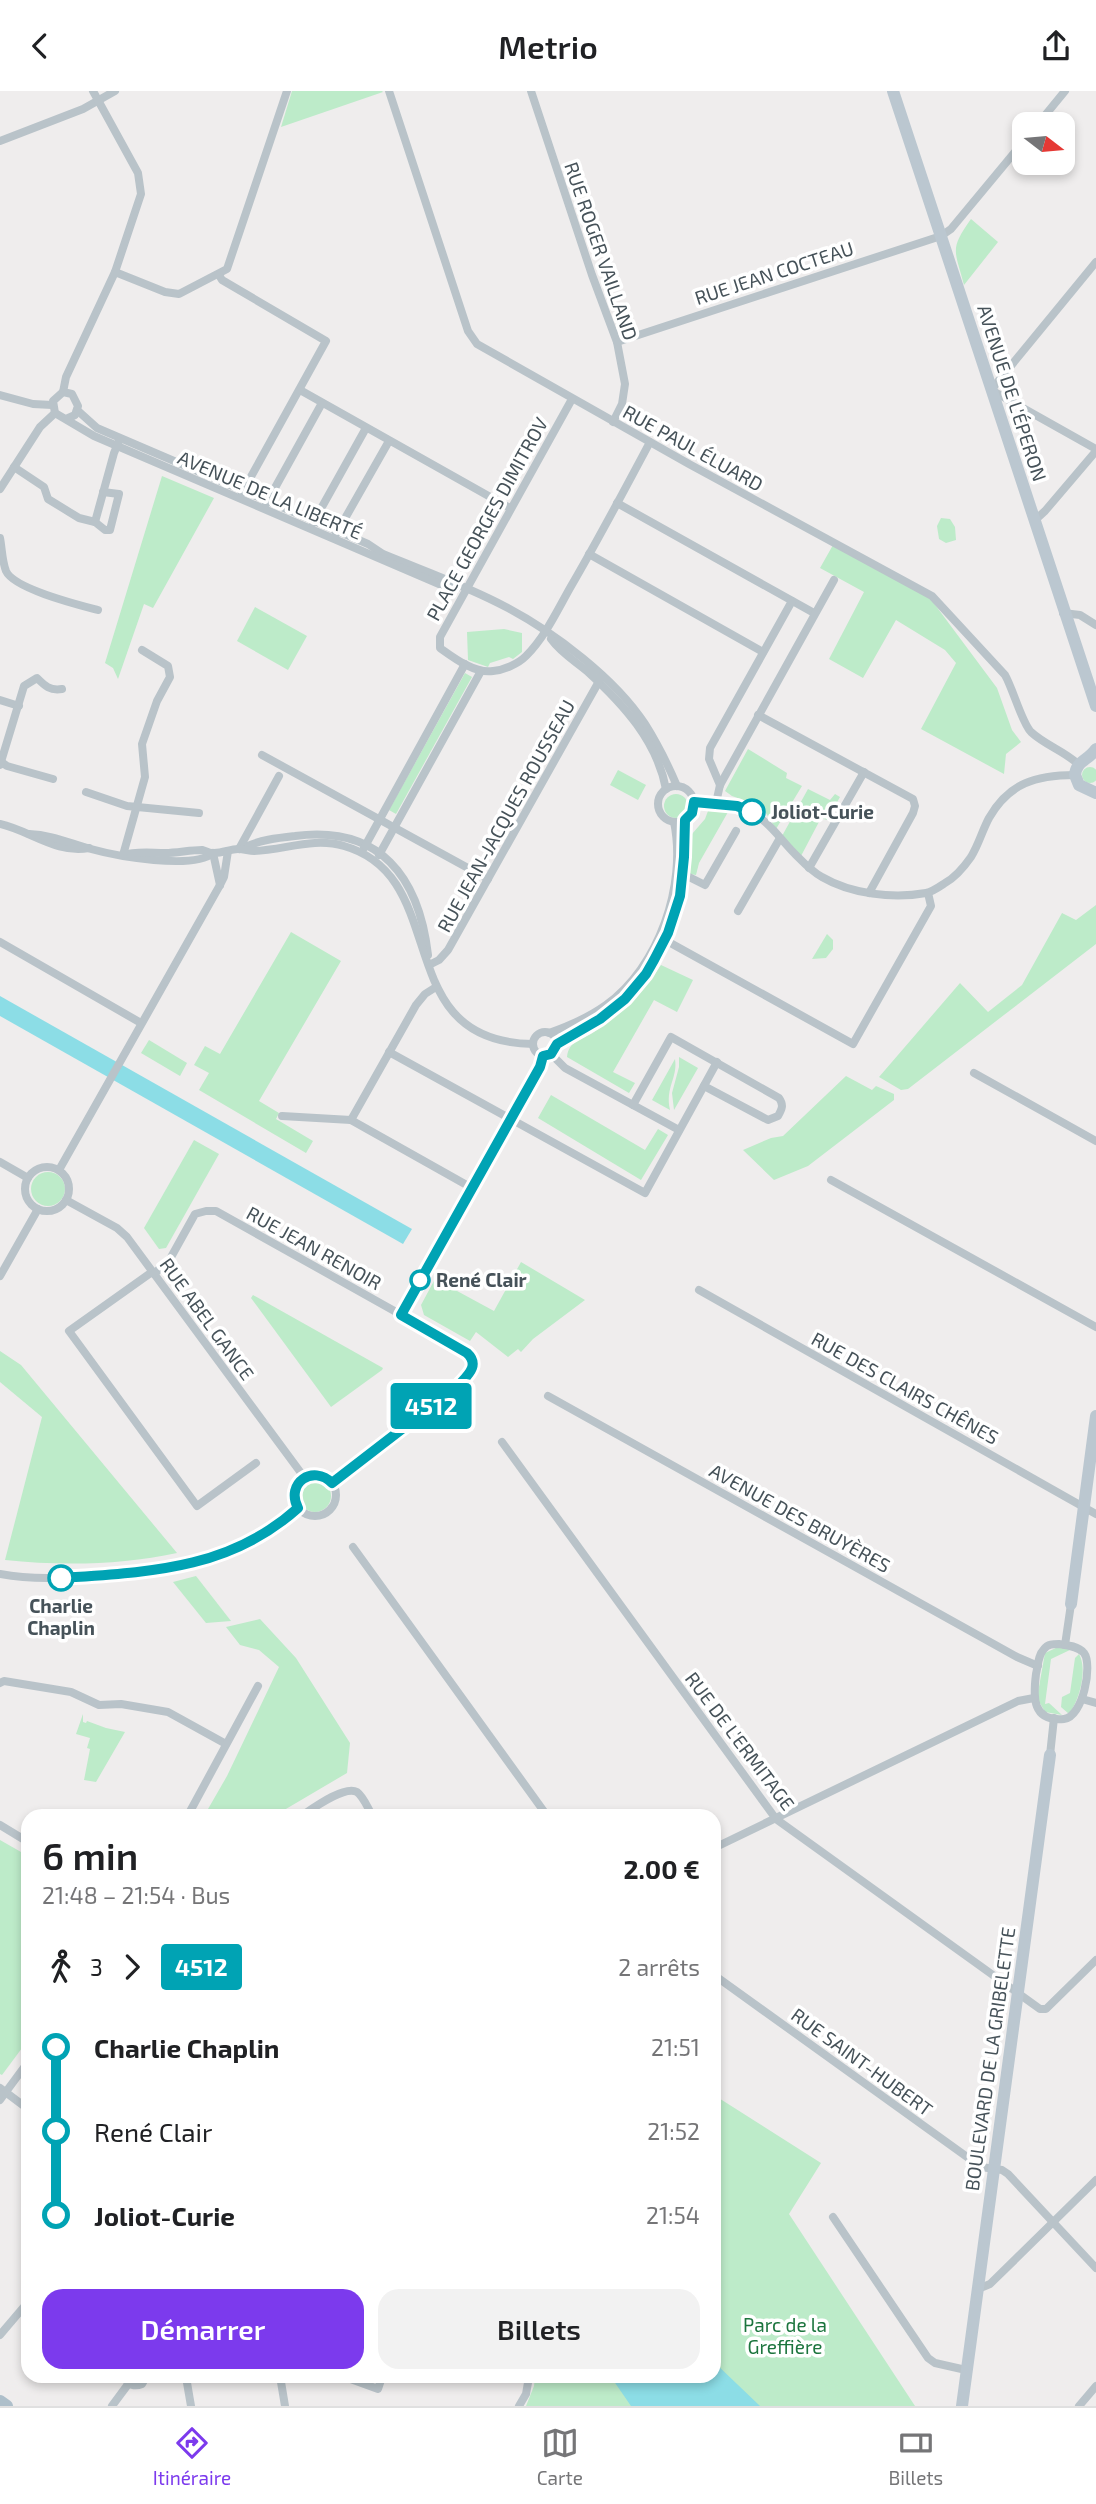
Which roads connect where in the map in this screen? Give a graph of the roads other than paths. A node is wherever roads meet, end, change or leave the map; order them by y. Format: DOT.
graph roads {
  1 [pos="93,91"];
  2 [pos="115,91"];
  3 [pos="287,91"];
  4 [pos="388,91"];
  5 [pos="531,91"];
  6 [pos="1065,91"];
  7 [pos="895,92"];
  8 [pos="98,101"];
  9 [pos="1048,112"];
  10 [pos="0,141"];
  11 [pos="1012,155"];
  12 [pos="941,236"];
  13 [pos="1096,262"];
  14 [pos="115,272"];
  15 [pos="219,275"];
  16 [pos="617,342"];
  17 [pos="300,390"];
  18 [pos="991,390"];
  19 [pos="63,393"];
  20 [pos="0,395"];
  21 [pos="572,398"];
  22 [pos="322,403"];
  23 [pos="53,409"];
  24 [pos="78,411"];
  25 [pos="66,419"];
  26 [pos="614,422"];
  27 [pos="366,428"];
  28 [pos="389,441"];
  29 [pos="119,442"];
  30 [pos="650,442"];
  31 [pos="1096,450"];
  32 [pos="14,467"];
  33 [pos="0,488"];
  34 [pos="103,492"];
  35 [pos="242,495"];
  36 [pos="617,503"];
  37 [pos="266,505"];
  38 [pos="510,508"];
  39 [pos="1034,521"];
  40 [pos="95,522"];
  41 [pos="312,525"];
  42 [pos="335,535"];
  43 [pos="0,538"];
  44 [pos="589,554"];
  45 [pos="834,580"];
  46 [pos="467,589"];
  47 [pos="792,601"];
  48 [pos="98,610"];
  49 [pos="814,613"];
  50 [pos="1063,613"];
  51 [pos="1096,625"];
  52 [pos="545,631"];
  53 [pos="142,650"];
  54 [pos="763,652"];
  55 [pos="465,664"];
  56 [pos="481,671"];
  57 [pos="601,679"];
  58 [pos="62,688"];
  59 [pos="0,700"];
  60 [pos="19,706"];
  61 [pos="1096,706"];
  62 [pos="758,715"];
  63 [pos="1096,748"];
  64 [pos="262,755"];
  65 [pos="0,763"];
  66 [pos="1084,764"];
  67 [pos="864,772"];
  68 [pos="279,776"];
  69 [pos="53,779"];
  70 [pos="720,785"];
  71 [pos="677,786"];
  72 [pos="666,789"];
  73 [pos="1093,790"];
  74 [pos="86,792"];
  75 [pos="694,802"];
  76 [pos="716,803"];
  77 [pos="136,807"];
  78 [pos="199,813"];
  79 [pos="378,818"];
  80 [pos="685,820"];
  81 [pos="2,822"];
  82 [pos="674,823"];
  83 [pos="394,827"];
  84 [pos="736,831"];
  85 [pos="780,838"];
  86 [pos="363,848"];
  87 [pos="239,849"];
  88 [pos="228,851"];
  89 [pos="212,853"];
  90 [pos="123,855"];
  91 [pos="378,856"];
  92 [pos="809,868"];
  93 [pos="683,874"];
  94 [pos="488,879"];
  95 [pos="220,885"];
  96 [pos="869,893"];
  97 [pos="928,893"];
  98 [pos="738,911"];
  99 [pos="665,940"];
  100 [pos="0,941"];
  101 [pos="429,965"];
  102 [pos="436,987"];
  103 [pos="141,1023"];
  104 [pos="548,1033"];
  105 [pos="533,1044"];
  106 [pos="557,1044"];
  107 [pos="389,1052"];
  108 [pos="547,1055"];
  109 [pos="717,1062"];
  110 [pos="974,1073"];
  111 [pos="704,1086"];
  112 [pos="633,1105"];
  113 [pos="282,1116"];
  114 [pos="351,1120"];
  115 [pos="510,1120"];
  116 [pos="679,1130"];
  117 [pos="1096,1141"];
  118 [pos="0,1162"];
  119 [pos="59,1170"];
  120 [pos="28,1178"];
  121 [pos="831,1180"];
  122 [pos="472,1188"];
  123 [pos="66,1200"];
  124 [pos="38,1209"];
  125 [pos="153,1273"];
  126 [pos="0,1276"];
  127 [pos="699,1290"];
  128 [pos="401,1315"];
  129 [pos="1096,1327"];
  130 [pos="548,1396"];
  131 [pos="1096,1416"];
  132 [pos="502,1442"];
  133 [pos="256,1463"];
  134 [pos="303,1477"];
  135 [pos="332,1483"];
  136 [pos="1084,1507"];
  137 [pos="298,1508"];
  138 [pos="1096,1514"];
  139 [pos="353,1547"];
  140 [pos="0,1574"];
  141 [pos="1071,1604"];
  142 [pos="1065,1645"];
  143 [pos="1038,1665"];
  144 [pos="0,1683"];
  145 [pos="258,1686"];
  146 [pos="1034,1698"];
  147 [pos="1082,1699"];
  148 [pos="1096,1703"];
  149 [pos="1054,1718"];
  150 [pos="226,1744"];
  151 [pos="1050,1755"];
  152 [pos="191,1809"];
  153 [pos="313,1809"];
  154 [pos="368,1809"];
  155 [pos="542,1809"];
  156 [pos="776,1819"];
  157 [pos="0,1825"];
  158 [pos="21,1838"];
  159 [pos="721,1845"];
  160 [pos="1096,1959"];
  161 [pos="721,1980"];
  162 [pos="1018,1993"];
  163 [pos="21,2070"];
  164 [pos="3,2090"];
  165 [pos="0,2100"];
  166 [pos="21,2104"];
  167 [pos="994,2169"];
  168 [pos="1096,2180"];
  169 [pos="833,2217"];
  170 [pos="1053,2223"];
  171 [pos="1096,2268"];
  172 [pos="978,2289"];
  173 [pos="21,2310"];
  174 [pos="0,2335"];
  175 [pos="967,2370"];
  176 [pos="125,2383"];
  177 [pos="187,2383"];
  178 [pos="281,2383"];
  179 [pos="362,2383"];
  180 [pos="380,2383"];
  181 [pos="528,2383"];
  182 [pos="1093,2390"];
  183 [pos="0,2401"];
  184 [pos="1096,2401"];
  185 [pos="6,2406"];
  186 [pos="112,2406"];
  187 [pos="191,2406"];
  188 [pos="285,2406"];
  189 [pos="519,2406"];
  190 [pos="962,2406"];
  191 [pos="1079,2406"];
  1 -- 8 [label="street"];
  2 -- 8 [label="street"];
  3 -- 15 [label="street"];
  4 -- 21 [label="street, RUE PAUL ÉLUARD"];
  5 -- 16 [label="street, RUE ROGER VAILLAND"];
  6 -- 9 [label="street"];
  7 -- 12 [label="main road, AVENUE DE L'ÉPERON"];
  8 -- 10 [label="street"];
  8 -- 14 [label="street"];
  11 -- 12 [label="street"];
  12 -- 16 [label="street, RUE JEAN COCTEAU"];
  12 -- 18 [label="main road, AVENUE DE L'ÉPERON"];
  13 -- 18 [label="street"];
  14 -- 15 [label="street"];
  14 -- 19 [label="street"];
  15 -- 17 [label="street"];
  16 -- 26 [label="street, RUE ROGER VAILLAND"];
  17 -- 22 [label="street"];
  17 -- 35 [label="street"];
  18 -- 31 [label="street"];
  18 -- 39 [label="main road, AVENUE DE L'ÉPERON"];
  19 -- 23 [label="street"];
  19 -- 24 [label="street"];
  20 -- 23 [label="street"];
  21 -- 26 [label="street, RUE PAUL ÉLUARD"];
  21 -- 38 [label="street, PLACE GEORGES DIMITROV"];
  22 -- 27 [label="street"];
  22 -- 37 [label="street"];
  23 -- 25 [label="street"];
  23 -- 32 [label="street"];
  24 -- 25 [label="street"];
  24 -- 29 [label="street, AVENUE DE LA LIBERTÉ"];
  25 -- 29 [label="street, AVENUE DE LA LIBERTÉ"];
  26 -- 30 [label="street, RUE PAUL ÉLUARD"];
  27 -- 28 [label="street"];
  27 -- 41 [label="street"];
  28 -- 38 [label="street"];
  28 -- 42 [label="street"];
  29 -- 34 [label="street"];
  29 -- 35 [label="street, AVENUE DE LA LIBERTÉ"];
  30 -- 36 [label="street"];
  30 -- 66 [label="street, RUE PAUL ÉLUARD"];
  31 -- 39 [label="street"];
  32 -- 33 [label="street"];
  32 -- 40 [label="street"];
  34 -- 40 [label="street"];
  34 -- 40 [label="street"];
  35 -- 37 [label="street, AVENUE DE LA LIBERTÉ"];
  36 -- 44 [label="street"];
  36 -- 47 [label="street"];
  37 -- 41 [label="street, AVENUE DE LA LIBERTÉ"];
  38 -- 46 [label="street, PLACE GEORGES DIMITROV"];
  39 -- 50 [label="main road, AVENUE DE L'ÉPERON"];
  41 -- 42 [label="street, AVENUE DE LA LIBERTÉ"];
  42 -- 46 [label="street, AVENUE DE LA LIBERTÉ"];
  43 -- 48 [label="street"];
  44 -- 52 [label="street"];
  44 -- 54 [label="street"];
  45 -- 49 [label="street"];
  46 -- 52 [label="street, AVENUE DE LA LIBERTÉ"];
  46 -- 55 [label="street, PLACE GEORGES DIMITROV"];
  47 -- 49 [label="street"];
  47 -- 54 [label="street"];
  49 -- 62 [label="street"];
  50 -- 51 [label="street"];
  50 -- 61 [label="main road, AVENUE DE L'ÉPERON"];
  52 -- 56 [label="street"];
  52 -- 57 [label="street, AVENUE DE LA LIBERTÉ"];
  53 -- 77 [label="street"];
  54 -- 70 [label="street"];
  55 -- 56 [label="street, PLACE GEORGES DIMITROV"];
  55 -- 79 [label="street"];
  56 -- 83 [label="street"];
  57 -- 71 [label="street, AVENUE DE LA LIBERTÉ"];
  57 -- 72 [label="street, AVENUE DE LA LIBERTÉ"];
  57 -- 94 [label="street, RUE JEAN-JACQUES ROUSSEAU"];
  58 -- 60 [label="street"];
  59 -- 60 [label="street"];
  60 -- 65 [label="street"];
  62 -- 67 [label="street"];
  62 -- 70 [label="street"];
  63 -- 66 [label="main road"];
  64 -- 79 [label="street"];
  65 -- 69 [label="street"];
  66 -- 73 [label="main road"];
  66 -- 97 [label="street"];
  67 -- 92 [label="street"];
  67 -- 96 [label="street"];
  68 -- 87 [label="street"];
  70 -- 76 [label="street"];
  71 -- 72 [label="street"];
  71 -- 75 [label="street, AVENUE DE LA LIBERTÉ"];
  72 -- 82 [label="street, AVENUE DE LA LIBERTÉ"];
  74 -- 77 [label="street"];
  75 -- 76 [label="street"];
  75 -- 80 [label="street"];
  76 -- 85 [label="street"];
  77 -- 78 [label="street"];
  77 -- 90 [label="street"];
  79 -- 83 [label="street"];
  79 -- 86 [label="street"];
  80 -- 82 [label="street"];
  80 -- 93 [label="street"];
  81 -- 90 [label="street"];
  82 -- 104 [label="street"];
  83 -- 91 [label="street"];
  83 -- 94 [label="street"];
  84 -- 93 [label="street"];
  85 -- 92 [label="street"];
  85 -- 98 [label="street"];
  86 -- 87 [label="street"];
  86 -- 91 [label="street"];
  87 -- 88 [label="street"];
  88 -- 89 [label="street"];
  88 -- 95 [label="street"];
  89 -- 90 [label="street"];
  89 -- 95 [label="street"];
  91 -- 101 [label="street"];
  92 -- 96 [label="street"];
  93 -- 99 [label="street"];
  94 -- 101 [label="street, RUE JEAN-JACQUES ROUSSEAU"];
  95 -- 103 [label="street"];
  96 -- 97 [label="street"];
  97 -- 99 [label="street"];
  99 -- 106 [label="street"];
  100 -- 103 [label="street"];
  101 -- 102 [label="street"];
  102 -- 105 [label="street"];
  102 -- 107 [label="street"];
  103 -- 119 [label="street"];
  104 -- 105 [label="street"];
  104 -- 106 [label="street"];
  105 -- 108 [label="street"];
  106 -- 108 [label="street"];
  107 -- 114 [label="street"];
  107 -- 115 [label="street"];
  108 -- 112 [label="street"];
  108 -- 115 [label="street"];
  109 -- 111 [label="street"];
  109 -- 111 [label="street"];
  109 -- 112 [label="street"];
  110 -- 117 [label="street"];
  111 -- 116 [label="street"];
  112 -- 116 [label="street"];
  113 -- 114 [label="street"];
  114 -- 122 [label="street"];
  115 -- 116 [label="street"];
  115 -- 122 [label="street"];
  118 -- 120 [label="street"];
  119 -- 120 [label="street"];
  119 -- 123 [label="street"];
  120 -- 124 [label="street"];
  121 -- 129 [label="street"];
  122 -- 128 [label="street"];
  123 -- 124 [label="street"];
  123 -- 125 [label="street, RUE ABEL GANCE"];
  124 -- 126 [label="street"];
  125 -- 128 [label="street, RUE JEAN RENOIR"];
  125 -- 133 [label="street, RUE JEAN RENOIR"];
  125 -- 134 [label="street, RUE ABEL GANCE"];
  127 -- 136 [label="street, RUE DES CLAIRS CHÊNES"];
  128 -- 135 [label="street, RUE JEAN RENOIR"];
  130 -- 143 [label="street, AVENUE DES BRUYÈRES"];
  131 -- 136 [label="main road"];
  132 -- 156 [label="street, RUE DE L'ERMITAGE"];
  134 -- 135 [label="street"];
  134 -- 137 [label="street"];
  135 -- 137 [label="street"];
  136 -- 138 [label="street, RUE DES CLAIRS CHÊNES"];
  136 -- 141 [label="main road"];
  137 -- 140 [label="street"];
  139 -- 155 [label="street"];
  141 -- 142 [label="street"];
  142 -- 143 [label="street"];
  142 -- 147 [label="street"];
  143 -- 146 [label="street"];
  144 -- 150 [label="street"];
  145 -- 150 [label="street"];
  146 -- 149 [label="street"];
  146 -- 156 [label="street"];
  147 -- 148 [label="street"];
  147 -- 149 [label="street"];
  149 -- 151 [label="street, BOULEVARD DE LA GRIBELETTE"];
  150 -- 152 [label="street"];
  151 -- 162 [label="main road, BOULEVARD DE LA GRIBELETTE"];
  153 -- 154 [label="street"];
  156 -- 159 [label="street"];
  156 -- 162 [label="street, RUE DE L'ERMITAGE"];
  157 -- 158 [label="street"];
  160 -- 162 [label="street, RUE DE L'ERMITAGE"];
  161 -- 167 [label="street, RUE SAINT-HUBERT"];
  162 -- 167 [label="main road, BOULEVARD DE LA GRIBELETTE"];
  163 -- 164 [label="street"];
  164 -- 165 [label="street"];
  164 -- 166 [label="street"];
  167 -- 170 [label="street, RUE SAINT-HUBERT"];
  167 -- 172 [label="main road, BOULEVARD DE LA GRIBELETTE"];
  168 -- 170 [label="street"];
  169 -- 175 [label="street"];
  170 -- 171 [label="street, RUE SAINT-HUBERT"];
  170 -- 172 [label="street"];
  172 -- 175 [label="main road, BOULEVARD DE LA GRIBELETTE"];
  173 -- 174 [label="street"];
  175 -- 190 [label="main road, BOULEVARD DE LA GRIBELETTE"];
  176 -- 186 [label="street"];
  177 -- 187 [label="street"];
  178 -- 188 [label="street"];
  179 -- 180 [label="street"];
  181 -- 189 [label="street"];
  182 -- 184 [label="street"];
  182 -- 191 [label="street"];
  183 -- 185 [label="main road"];
}
